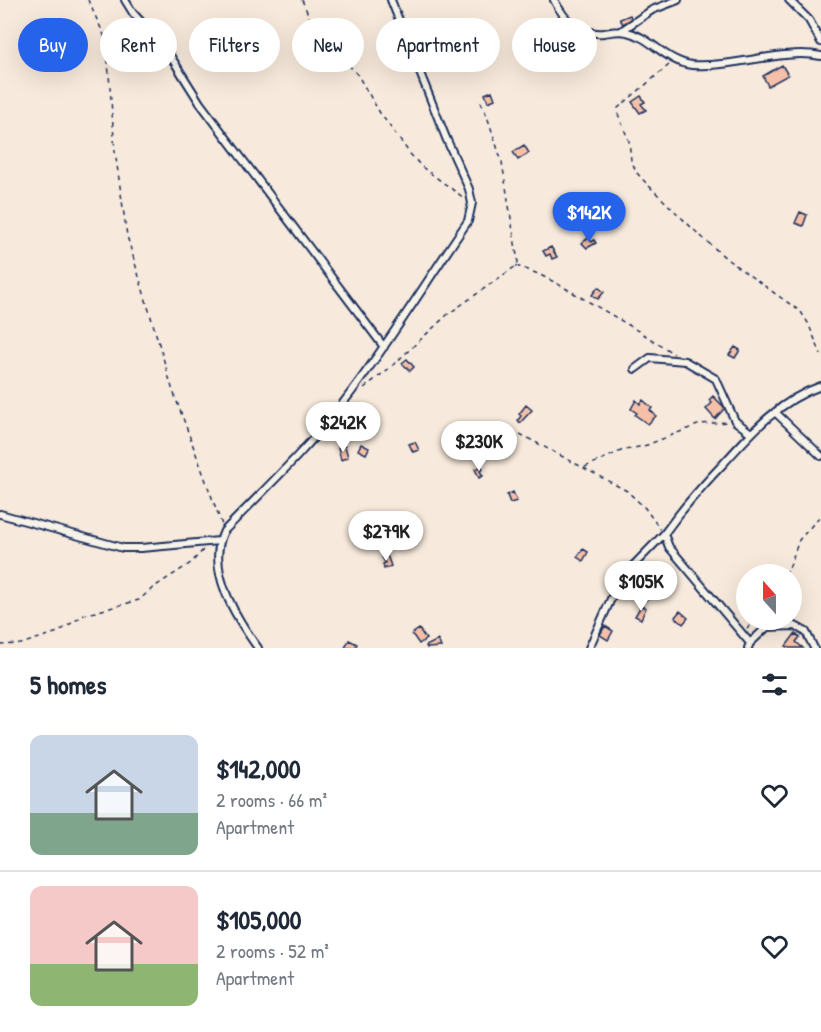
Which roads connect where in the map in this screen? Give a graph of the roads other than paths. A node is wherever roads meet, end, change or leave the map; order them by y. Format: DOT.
graph roads {
  1 [pos="125,0"];
  2 [pos="391,0"];
  3 [pos="554,0"];
  4 [pos="678,0"];
  5 [pos="789,0"];
  6 [pos="621,31"];
  7 [pos="821,42"];
  8 [pos="821,56"];
  9 [pos="384,347"];
  10 [pos="635,369"];
  11 [pos="821,386"];
  12 [pos="775,412"];
  13 [pos="751,433"];
  14 [pos="821,456"];
  15 [pos="0,514"];
  16 [pos="664,534"];
  17 [pos="219,541"];
  18 [pos="749,645"];
  19 [pos="258,648"];
  20 [pos="589,648"];
  21 [pos="814,648"];
  1 -- 9 [label="street"];
  2 -- 9 [label="street"];
  3 -- 6 [label="street"];
  4 -- 6 [label="street"];
  5 -- 7 [label="street"];
  6 -- 8 [label="street"];
  9 -- 17 [label="street"];
  10 -- 13 [label="street"];
  11 -- 12 [label="street"];
  12 -- 13 [label="street"];
  12 -- 14 [label="street"];
  13 -- 16 [label="street"];
  15 -- 17 [label="street"];
  16 -- 18 [label="street"];
  16 -- 20 [label="street"];
  17 -- 19 [label="street"];
  18 -- 21 [label="street"];
}
